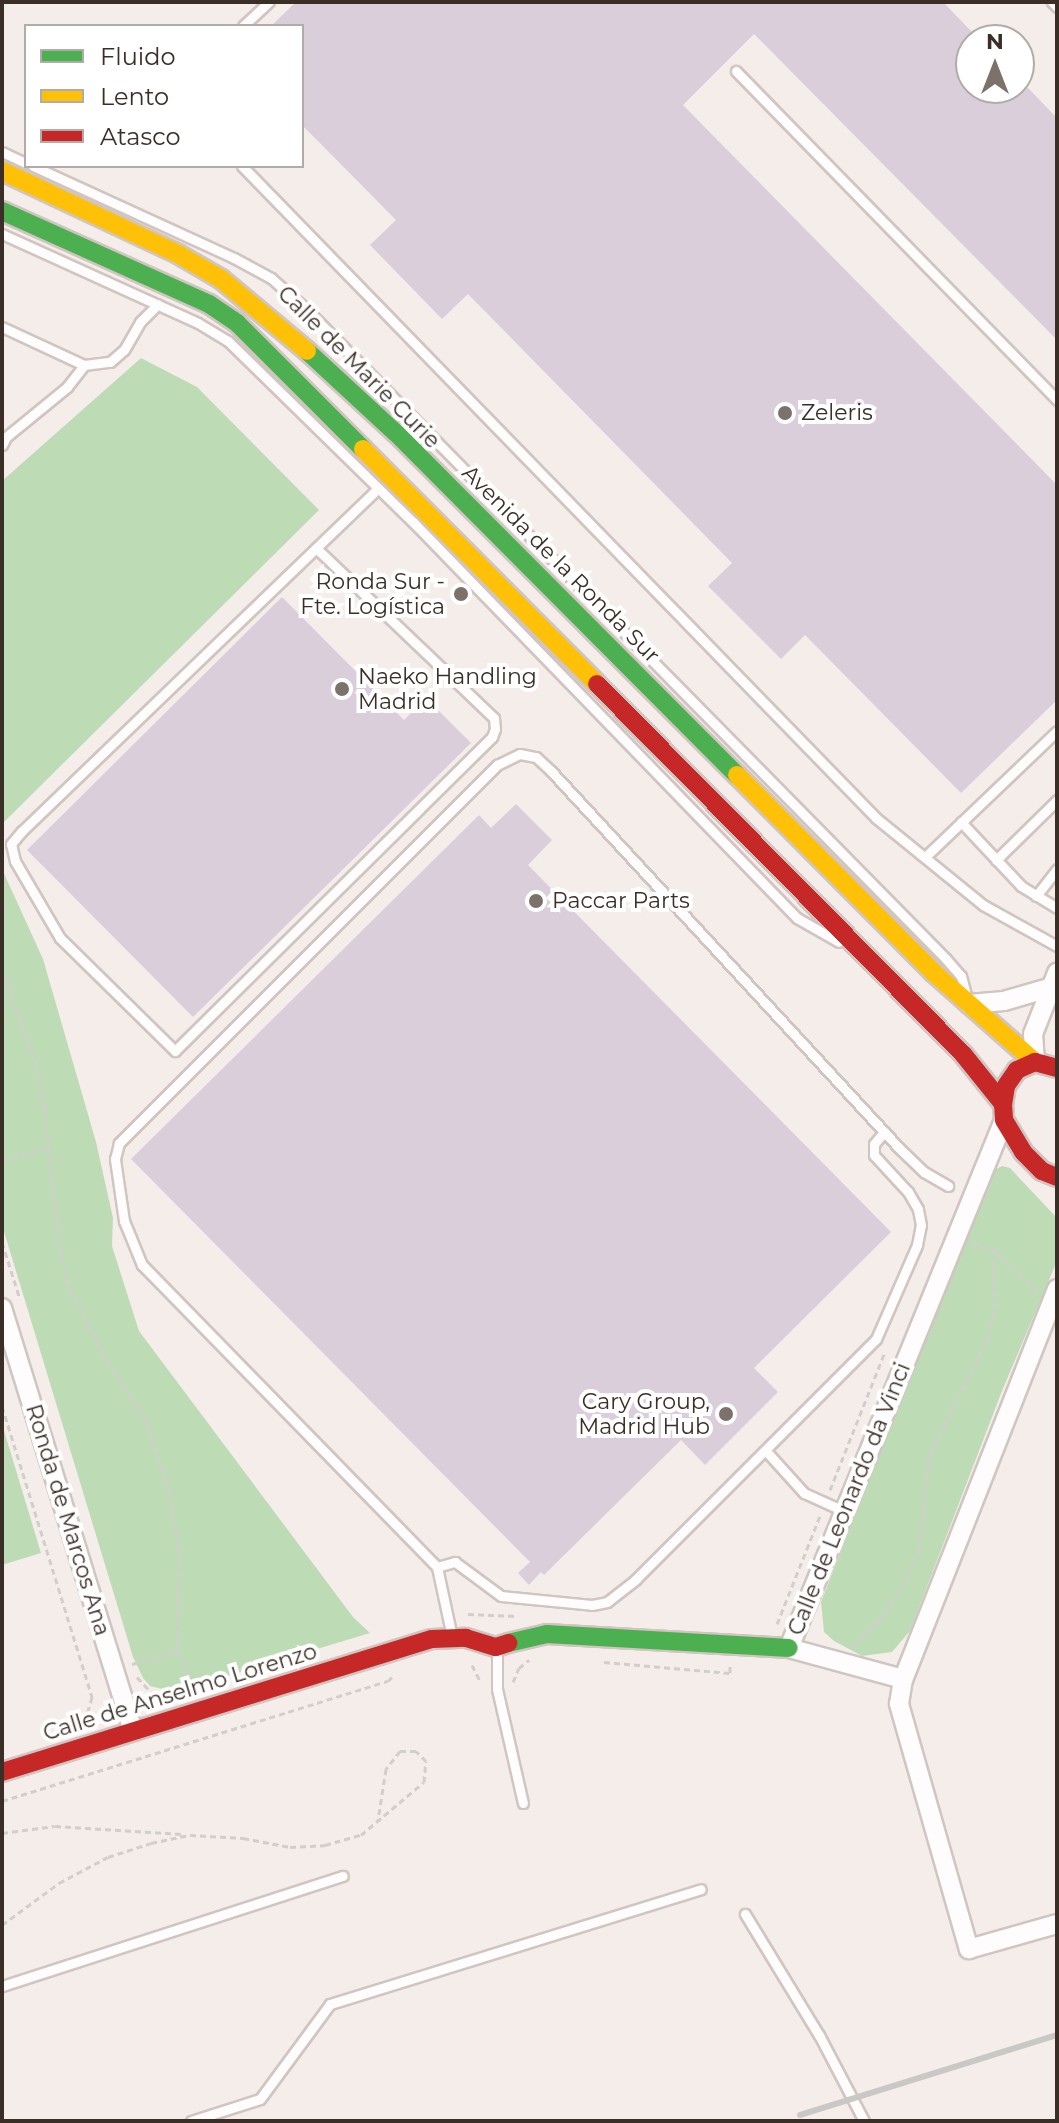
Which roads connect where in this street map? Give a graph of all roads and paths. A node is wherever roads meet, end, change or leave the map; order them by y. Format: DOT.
graph roads {
  1 [pos="269,2"];
  2 [pos="1052,2"];
  3 [pos="1057,7"];
  4 [pos="245,24"];
  5 [pos="736,71"];
  6 [pos="2,152"];
  7 [pos="24,162"];
  8 [pos="38,168"];
  9 [pos="244,168"];
  10 [pos="2,171"];
  11 [pos="2,211"];
  12 [pos="2,234"];
  13 [pos="158,304"];
  14 [pos="2,327"];
  15 [pos="84,365"];
  16 [pos="1057,400"];
  17 [pos="2,445"];
  18 [pos="464,473"];
  19 [pos="449,487"];
  20 [pos="378,488"];
  21 [pos="418,516"];
  22 [pos="316,548"];
  23 [pos="1057,731"];
  24 [pos="1057,800"];
  25 [pos="961,822"];
  26 [pos="925,857"];
  27 [pos="996,860"];
  28 [pos="1057,869"];
  29 [pos="1036,896"];
  30 [pos="1057,908"];
  31 [pos="1057,946"];
  32 [pos="2,968"];
  33 [pos="1053,980"];
  34 [pos="14,1001"];
  35 [pos="2,1004"];
  36 [pos="969,1004"];
  37 [pos="1035,1062"];
  38 [pos="1057,1068"];
  39 [pos="1004,1112"];
  40 [pos="884,1132"];
  41 [pos="47,1148"];
  42 [pos="2,1161"];
  43 [pos="1057,1177"];
  44 [pos="948,1186"];
  45 [pos="954,1237"];
  46 [pos="2,1242"];
  47 [pos="997,1252"];
  48 [pos="1055,1294"];
  49 [pos="20,1301"];
  50 [pos="2,1308"];
  51 [pos="886,1350"];
  52 [pos="2,1406"];
  53 [pos="766,1451"];
  54 [pos="825,1504"];
  55 [pos="844,1511"];
  56 [pos="437,1567"];
  57 [pos="448,1617"];
  58 [pos="529,1617"];
  59 [pos="768,1632"];
  60 [pos="452,1638"];
  61 [pos="732,1645"];
  62 [pos="496,1647"];
  63 [pos="789,1648"];
  64 [pos="178,1651"];
  65 [pos="529,1660"];
  66 [pos="591,1661"];
  67 [pos="471,1664"];
  68 [pos="844,1664"];
  69 [pos="401,1668"];
  70 [pos="903,1679"];
  71 [pos="483,1689"];
  72 [pos="189,1694"];
  73 [pos="513,1694"];
  74 [pos="178,1696"];
  75 [pos="85,1722"];
  76 [pos="133,1731"];
  77 [pos="2,1772"];
  78 [pos="2,1801"];
  79 [pos="523,1803"];
  80 [pos="378,1820"];
  81 [pos="2,1833"];
  82 [pos="190,1835"];
  83 [pos="343,1876"];
  84 [pos="701,1889"];
  85 [pos="745,1914"];
  86 [pos="1057,1924"];
  87 [pos="2,1925"];
  88 [pos="2,1986"];
  89 [pos="191,2121"];
  90 [pos="864,2121"];
  1 -- 4 [label="lane"];
  2 -- 3 [label="lane"];
  5 -- 16 [label="lane"];
  6 -- 7 [label="lane"];
  8 -- 18 [label="lane, Calle de Marie Curie"];
  9 -- 26 [label="lane"];
  10 -- 19 [label="main road, Avenida de la Ronda Sur"];
  11 -- 21 [label="main road"];
  12 -- 13 [label="lane"];
  13 -- 15 [label="lane"];
  13 -- 20 [label="lane"];
  14 -- 15 [label="lane"];
  15 -- 17 [label="lane"];
  18 -- 19 [label="lane"];
  18 -- 36 [label="lane, Calle de Marie Curie"];
  19 -- 36 [label="main road, Avenida de la Ronda Sur"];
  20 -- 21 [label="lane"];
  20 -- 22 [label="lane"];
  21 -- 39 [label="main road"];
  22 -- 22 [label="lane"];
  23 -- 25 [label="lane"];
  24 -- 27 [label="lane"];
  25 -- 26 [label="lane"];
  25 -- 27 [label="lane"];
  26 -- 31 [label="lane"];
  27 -- 29 [label="lane"];
  28 -- 29 [label="lane"];
  29 -- 30 [label="lane"];
  32 -- 34 [label="path"];
  33 -- 36 [label="street"];
  33 -- 37 [label="street"];
  34 -- 35 [label="path"];
  34 -- 41 [label="path"];
  36 -- 37 [label="main road, Avenida de la Ronda Sur"];
  37 -- 38 [label="main road"];
  37 -- 39 [label="main road"];
  39 -- 43 [label="main road"];
  39 -- 45 [label="street, Calle de Leonardo da Vinci"];
  40 -- 44 [label="lane"];
  40 -- 53 [label="lane"];
  40 -- 56 [label="lane"];
  41 -- 42 [label="path"];
  41 -- 64 [label="path"];
  45 -- 47 [label="path"];
  45 -- 55 [label="street, Calle de Leonardo da Vinci"];
  46 -- 49 [label="path"];
  47 -- 48 [label="path"];
  47 -- 68 [label="path"];
  48 -- 70 [label="street"];
  50 -- 76 [label="street, Ronda de Marcos Ana"];
  51 -- 54 [label="path"];
  52 -- 75 [label="path"];
  53 -- 54 [label="lane"];
  53 -- 56 [label="lane"];
  54 -- 55 [label="lane"];
  54 -- 59 [label="path"];
  55 -- 63 [label="street, Calle de Leonardo da Vinci"];
  56 -- 57 [label="lane"];
  57 -- 58 [label="path"];
  57 -- 60 [label="lane"];
  60 -- 62 [label="main road"];
  60 -- 76 [label="main road, Calle de Anselmo Lorenzo"];
  61 -- 62 [label="main road"];
  61 -- 63 [label="main road"];
  61 -- 66 [label="path"];
  62 -- 79 [label="lane"];
  63 -- 68 [label="street, Calle de Leonardo da Vinci"];
  64 -- 72 [label="path"];
  64 -- 74 [label="path"];
  65 -- 73 [label="path"];
  67 -- 71 [label="path"];
  68 -- 70 [label="street, Calle de Leonardo da Vinci"];
  69 -- 78 [label="path"];
  70 -- 86 [label="street"];
  76 -- 77 [label="main road, Calle de Anselmo Lorenzo"];
  80 -- 80 [label="path"];
  80 -- 82 [label="path"];
  81 -- 82 [label="path"];
  82 -- 87 [label="path"];
  83 -- 88 [label="lane"];
  84 -- 89 [label="lane"];
  85 -- 90 [label="lane"];
}
